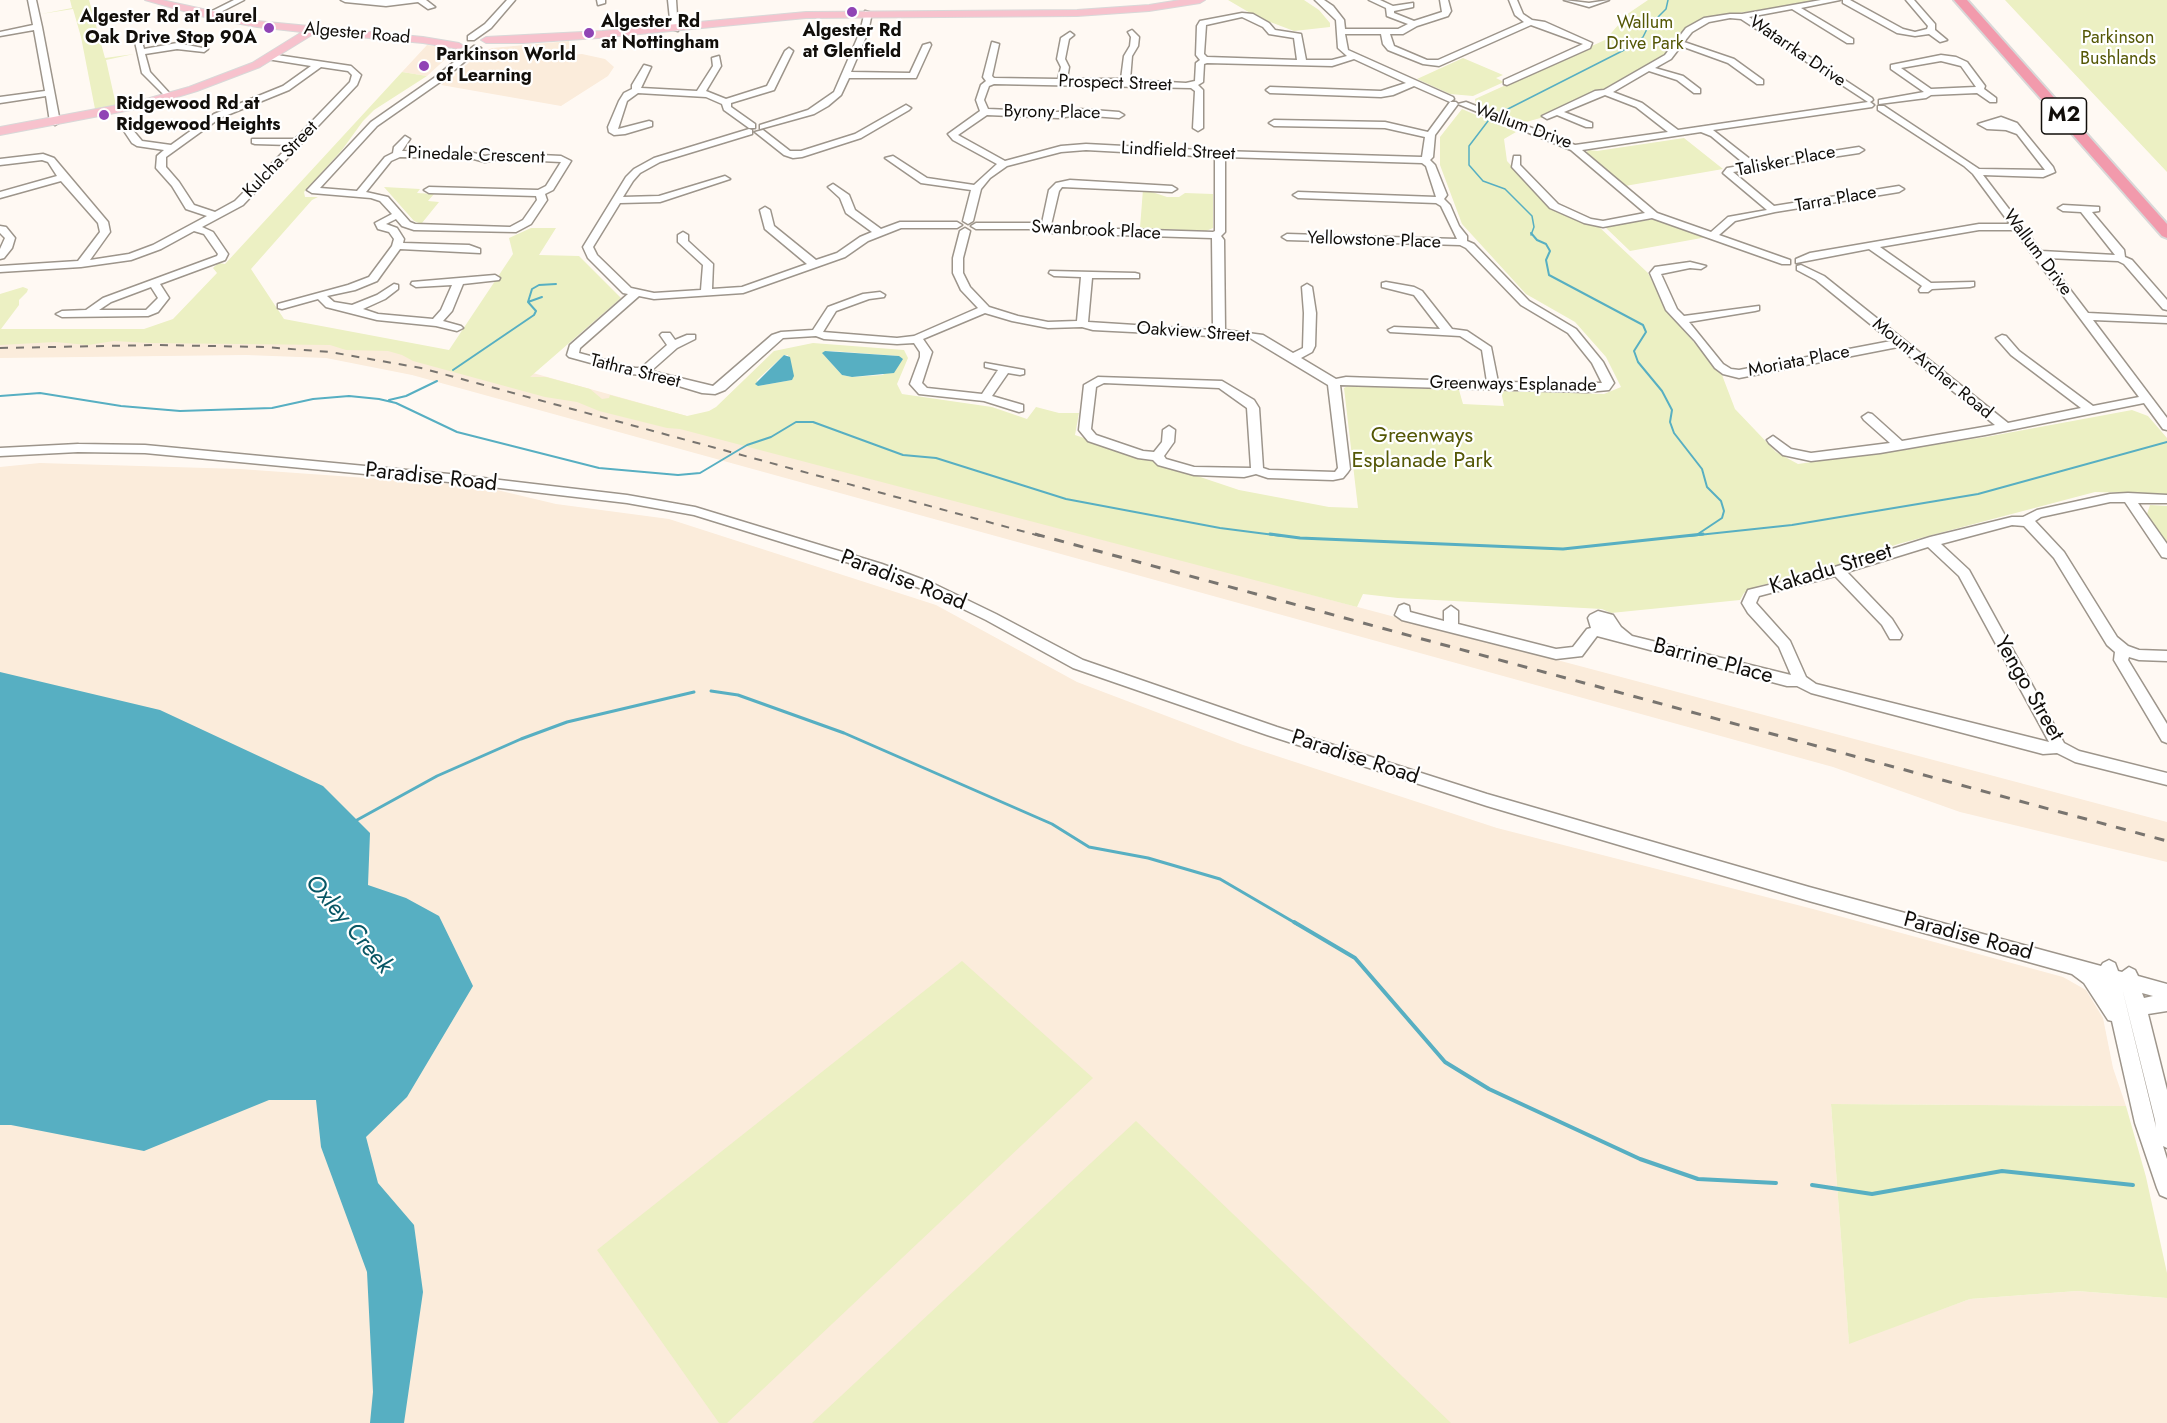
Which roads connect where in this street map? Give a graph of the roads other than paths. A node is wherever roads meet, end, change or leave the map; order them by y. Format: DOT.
graph roads {
  1 [pos="32,0"];
  2 [pos="150,0"];
  3 [pos="240,0"];
  4 [pos="345,0"];
  5 [pos="416,0"];
  6 [pos="421,0"];
  7 [pos="511,0"];
  8 [pos="672,0"];
  9 [pos="1200,0"];
  10 [pos="1312,0"];
  11 [pos="1319,0"];
  12 [pos="1373,0"];
  13 [pos="1444,0"];
  14 [pos="1513,0"];
  15 [pos="1568,0"];
  16 [pos="1605,0"];
  17 [pos="1838,0"];
  18 [pos="1846,0"];
  19 [pos="1910,0"];
  20 [pos="1960,0"];
  21 [pos="1976,0"];
  22 [pos="1410,5"];
  23 [pos="431,7"];
  24 [pos="1795,8"];
  25 [pos="1390,12"];
  26 [pos="868,14"];
  27 [pos="208,15"];
  28 [pos="1743,17"];
  29 [pos="1530,22"];
  30 [pos="1414,24"];
  31 [pos="488,26"];
  32 [pos="38,27"];
  33 [pos="675,27"];
  34 [pos="1340,28"];
  35 [pos="312,30"];
  36 [pos="1931,31"];
  37 [pos="1132,32"];
  38 [pos="1385,32"];
  39 [pos="0,34"];
  40 [pos="136,34"];
  41 [pos="1070,34"];
  42 [pos="1851,42"];
  43 [pos="474,43"];
  44 [pos="1680,43"];
  45 [pos="995,44"];
  46 [pos="927,45"];
  47 [pos="204,49"];
  48 [pos="789,51"];
  49 [pos="141,52"];
  50 [pos="270,57"];
  51 [pos="1352,57"];
  52 [pos="716,58"];
  53 [pos="1953,59"];
  54 [pos="1205,60"];
  55 [pos="1302,62"];
  56 [pos="318,65"];
  57 [pos="647,67"];
  58 [pos="1650,69"];
  59 [pos="846,75"];
  60 [pos="992,81"];
  61 [pos="1062,81"];
  62 [pos="1125,82"];
  63 [pos="1508,82"];
  64 [pos="1760,82"];
  65 [pos="1413,83"];
  66 [pos="1193,85"];
  67 [pos="638,90"];
  68 [pos="1270,90"];
  69 [pos="1979,90"];
  70 [pos="1697,91"];
  71 [pos="1606,92"];
  72 [pos="1929,92"];
  73 [pos="48,93"];
  74 [pos="700,93"];
  75 [pos="169,97"];
  76 [pos="0,100"];
  77 [pos="1993,100"];
  78 [pos="726,102"];
  79 [pos="1456,102"];
  80 [pos="1869,103"];
  81 [pos="1882,105"];
  82 [pos="906,108"];
  83 [pos="2003,110"];
  84 [pos="985,112"];
  85 [pos="1119,115"];
  86 [pos="2005,121"];
  87 [pos="55,122"];
  88 [pos="1274,123"];
  89 [pos="649,124"];
  90 [pos="1589,125"];
  91 [pos="1198,128"];
  92 [pos="756,129"];
  93 [pos="1704,130"];
  94 [pos="0,131"];
  95 [pos="129,131"];
  96 [pos="2019,132"];
  97 [pos="1677,134"];
  98 [pos="1430,135"];
  99 [pos="405,139"];
  100 [pos="255,141"];
  101 [pos="468,141"];
  102 [pos="299,142"];
  103 [pos="531,143"];
  104 [pos="172,148"];
  105 [pos="1574,148"];
  106 [pos="1859,150"];
  107 [pos="398,154"];
  108 [pos="1220,154"];
  109 [pos="458,155"];
  110 [pos="521,157"];
  111 [pos="890,158"];
  112 [pos="1516,158"];
  113 [pos="1424,160"];
  114 [pos="0,162"];
  115 [pos="1004,164"];
  116 [pos="1753,166"];
  117 [pos="1976,172"];
  118 [pos="63,177"];
  119 [pos="725,179"];
  120 [pos="833,187"];
  121 [pos="976,188"];
  122 [pos="1172,189"];
  123 [pos="1899,189"];
  124 [pos="360,193"];
  125 [pos="436,193"];
  126 [pos="540,194"];
  127 [pos="0,195"];
  128 [pos="1298,195"];
  129 [pos="616,200"];
  130 [pos="1439,200"];
  131 [pos="2159,202"];
  132 [pos="2063,208"];
  133 [pos="1772,209"];
  134 [pos="2098,209"];
  135 [pos="765,210"];
  136 [pos="2085,210"];
  137 [pos="398,215"];
  138 [pos="1653,215"];
  139 [pos="218,216"];
  140 [pos="966,226"];
  141 [pos="1046,226"];
  142 [pos="2016,227"];
  143 [pos="194,228"];
  144 [pos="2,229"];
  145 [pos="879,232"];
  146 [pos="2167,232"];
  147 [pos="683,235"];
  148 [pos="1215,235"];
  149 [pos="1713,235"];
  150 [pos="1287,237"];
  151 [pos="1462,242"];
  152 [pos="397,246"];
  153 [pos="1872,246"];
  154 [pos="476,251"];
  155 [pos="2037,254"];
  156 [pos="0,256"];
  157 [pos="2120,258"];
  158 [pos="81,264"];
  159 [pos="814,264"];
  160 [pos="1801,265"];
  161 [pos="1701,266"];
  162 [pos="0,269"];
  163 [pos="1054,273"];
  164 [pos="1088,275"];
  165 [pos="1135,276"];
  166 [pos="495,278"];
  167 [pos="459,280"];
  168 [pos="154,284"];
  169 [pos="416,284"];
  170 [pos="1971,284"];
  171 [pos="1386,285"];
  172 [pos="394,287"];
  173 [pos="1308,287"];
  174 [pos="706,292"];
  175 [pos="635,294"];
  176 [pos="320,295"];
  177 [pos="880,295"];
  178 [pos="282,306"];
  179 [pos="2167,307"];
  180 [pos="1755,308"];
  181 [pos="353,309"];
  182 [pos="985,309"];
  183 [pos="62,314"];
  184 [pos="89,314"];
  185 [pos="2085,316"];
  186 [pos="1681,320"];
  187 [pos="2167,320"];
  188 [pos="436,323"];
  189 [pos="1082,324"];
  190 [pos="457,328"];
  191 [pos="1394,330"];
  192 [pos="1219,332"];
  193 [pos="1447,332"];
  194 [pos="817,333"];
  195 [pos="691,338"];
  196 [pos="2002,338"];
  197 [pos="917,339"];
  198 [pos="1899,343"];
  199 [pos="1292,358"];
  200 [pos="989,365"];
  201 [pos="1005,368"];
  202 [pos="644,371"];
  203 [pos="1020,372"];
  204 [pos="1335,383"];
  205 [pos="1493,385"];
  206 [pos="985,398"];
  207 [pos="2146,399"];
  208 [pos="1019,408"];
  209 [pos="2090,409"];
  210 [pos="1868,417"];
  211 [pos="2166,424"];
  212 [pos="2004,426"];
  213 [pos="1170,427"];
  214 [pos="1773,440"];
  215 [pos="1899,446"];
  216 [pos="0,452"];
  217 [pos="1157,456"];
  218 [pos="1257,470"];
  219 [pos="2128,497"];
  220 [pos="2167,499"];
  221 [pos="2028,522"];
  222 [pos="1930,541"];
  223 [pos="2167,554"];
  224 [pos="1838,571"];
  225 [pos="1404,609"];
  226 [pos="1451,611"];
  227 [pos="1451,628"];
  228 [pos="1895,635"];
  229 [pos="2123,650"];
  230 [pos="2167,656"];
  231 [pos="1800,680"];
  232 [pos="2167,736"];
  233 [pos="2059,747"];
  234 [pos="2167,779"];
  235 [pos="1770,881"];
  236 [pos="2075,966"];
  237 [pos="2119,973"];
  238 [pos="2167,981"];
  239 [pos="2167,992"];
  240 [pos="2167,1003"];
  241 [pos="2138,1010"];
  242 [pos="2123,1033"];
  243 [pos="2167,1139"];
  244 [pos="2167,1188"];
  1 -- 32 [label="street"];
  2 -- 27 [label="main road, Algester Road"];
  3 -- 27 [label="street"];
  4 -- 5 [label="street"];
  6 -- 23 [label="street"];
  7 -- 31 [label="street"];
  8 -- 33 [label="street"];
  9 -- 26 [label="main road, Algester Road"];
  10 -- 34 [label="street"];
  11 -- 34 [label="street"];
  12 -- 25 [label="street"];
  13 -- 30 [label="street"];
  14 -- 29 [label="street"];
  15 -- 16 [label="street"];
  17 -- 18 [label="street, Watarrka Drive"];
  17 -- 24 [label="street, Watarrka Drive"];
  18 -- 36 [label="street, Watarrka Drive"];
  19 -- 36 [label="street"];
  20 -- 146 [label="highway, M2"];
  21 -- 131 [label="highway, M2"];
  22 -- 25 [label="street"];
  24 -- 28 [label="street, Watarrka Drive"];
  24 -- 42 [label="street"];
  25 -- 30 [label="street"];
  26 -- 33 [label="main road, Algester Road"];
  26 -- 59 [label="street"];
  27 -- 35 [label="main road, Algester Road"];
  28 -- 44 [label="street"];
  28 -- 80 [label="street, Watarrka Drive"];
  29 -- 38 [label="street"];
  29 -- 63 [label="street"];
  30 -- 38 [label="street"];
  31 -- 43 [label="street"];
  31 -- 43 [label="street"];
  32 -- 39 [label="street"];
  32 -- 73 [label="street"];
  33 -- 43 [label="main road, Algester Road"];
  34 -- 38 [label="street"];
  34 -- 51 [label="street"];
  35 -- 43 [label="main road, Algester Road"];
  35 -- 50 [label="main road"];
  36 -- 53 [label="street"];
  37 -- 62 [label="street"];
  40 -- 49 [label="street"];
  41 -- 61 [label="street"];
  43 -- 124 [label="street"];
  44 -- 58 [label="street"];
  44 -- 64 [label="street"];
  45 -- 60 [label="street"];
  46 -- 59 [label="street"];
  47 -- 49 [label="street"];
  48 -- 78 [label="street"];
  49 -- 75 [label="street"];
  50 -- 56 [label="street, Kulcha Street"];
  50 -- 75 [label="main road"];
  51 -- 55 [label="street"];
  51 -- 65 [label="street, Wallum Drive"];
  52 -- 74 [label="street"];
  53 -- 69 [label="street"];
  53 -- 72 [label="street"];
  54 -- 55 [label="street"];
  54 -- 55 [label="street"];
  54 -- 66 [label="street, Prospect Street"];
  56 -- 102 [label="street, Kulcha Street"];
  56 -- 104 [label="street"];
  57 -- 67 [label="street"];
  58 -- 70 [label="street"];
  58 -- 71 [label="street"];
  59 -- 92 [label="street"];
  60 -- 61 [label="street, Prospect Street"];
  60 -- 84 [label="street"];
  61 -- 62 [label="street, Prospect Street"];
  62 -- 66 [label="street, Prospect Street"];
  65 -- 68 [label="street"];
  65 -- 79 [label="street, Wallum Drive"];
  66 -- 91 [label="street"];
  67 -- 74 [label="street"];
  67 -- 89 [label="street"];
  69 -- 72 [label="street"];
  69 -- 77 [label="street"];
  71 -- 90 [label="street"];
  71 -- 97 [label="street"];
  72 -- 81 [label="street"];
  73 -- 76 [label="street"];
  73 -- 87 [label="street"];
  74 -- 78 [label="street"];
  75 -- 87 [label="main road"];
  78 -- 92 [label="street"];
  79 -- 98 [label="street"];
  79 -- 105 [label="street, Wallum Drive"];
  80 -- 81 [label="street"];
  80 -- 93 [label="street, Wallum Drive"];
  81 -- 117 [label="street, Wallum Drive"];
  82 -- 92 [label="street"];
  83 -- 86 [label="street"];
  84 -- 85 [label="street, Byrony Place"];
  84 -- 115 [label="street"];
  86 -- 96 [label="street"];
  86 -- 96 [label="street"];
  87 -- 94 [label="main road"];
  88 -- 98 [label="street"];
  92 -- 129 [label="street"];
  93 -- 97 [label="street, Wallum Drive"];
  93 -- 116 [label="street"];
  95 -- 104 [label="street"];
  96 -- 117 [label="street"];
  97 -- 105 [label="street, Wallum Drive"];
  98 -- 113 [label="street"];
  99 -- 107 [label="street"];
  100 -- 102 [label="street"];
  101 -- 109 [label="street"];
  102 -- 139 [label="street, Kulcha Street"];
  103 -- 110 [label="street"];
  104 -- 139 [label="street"];
  105 -- 138 [label="street"];
  106 -- 116 [label="street, Talisker Place"];
  107 -- 109 [label="street, Pinedale Crescent"];
  107 -- 124 [label="street, Pinedale Crescent"];
  108 -- 113 [label="street, Lindfield Street"];
  108 -- 115 [label="street, Lindfield Street"];
  108 -- 148 [label="street"];
  109 -- 110 [label="street, Pinedale Crescent"];
  110 -- 126 [label="street, Pinedale Crescent"];
  111 -- 121 [label="street"];
  112 -- 138 [label="street"];
  113 -- 130 [label="street, Greenways Esplanade"];
  114 -- 118 [label="street"];
  115 -- 121 [label="street, Lindfield Street"];
  116 -- 133 [label="street, Talisker Place"];
  117 -- 142 [label="street, Wallum Drive"];
  118 -- 127 [label="street"];
  118 -- 158 [label="street"];
  119 -- 129 [label="street"];
  120 -- 145 [label="street"];
  121 -- 140 [label="street"];
  122 -- 141 [label="street"];
  123 -- 133 [label="street, Tarra Place"];
  124 -- 137 [label="street"];
  125 -- 126 [label="street"];
  126 -- 137 [label="street"];
  128 -- 130 [label="street"];
  129 -- 175 [label="street"];
  130 -- 151 [label="street, Greenways Esplanade"];
  132 -- 136 [label="street"];
  133 -- 149 [label="street, Talisker Place"];
  134 -- 136 [label="street"];
  135 -- 159 [label="street"];
  136 -- 157 [label="street"];
  137 -- 152 [label="street"];
  138 -- 149 [label="street"];
  139 -- 143 [label="street, Kulcha Street"];
  140 -- 141 [label="street, Swanbrook Place"];
  140 -- 145 [label="street, Swanbrook Place"];
  140 -- 182 [label="street"];
  141 -- 148 [label="street, Swanbrook Place"];
  142 -- 153 [label="street"];
  142 -- 155 [label="street, Wallum Drive"];
  143 -- 158 [label="street, Kulcha Street"];
  143 -- 168 [label="street"];
  144 -- 156 [label="street"];
  145 -- 159 [label="street, Swanbrook Place"];
  147 -- 174 [label="street"];
  148 -- 192 [label="street"];
  149 -- 160 [label="street, Mount Archer Road"];
  150 -- 151 [label="street, Yellowstone Place"];
  151 -- 205 [label="street, Greenways Esplanade"];
  152 -- 154 [label="street"];
  152 -- 176 [label="street"];
  153 -- 160 [label="street"];
  153 -- 170 [label="street"];
  155 -- 157 [label="street"];
  155 -- 185 [label="street, Wallum Drive"];
  157 -- 179 [label="street"];
  158 -- 162 [label="street, Kulcha Street"];
  159 -- 174 [label="street, Swanbrook Place"];
  160 -- 198 [label="street, Mount Archer Road"];
  161 -- 186 [label="street, Moriata Place"];
  163 -- 164 [label="street"];
  164 -- 165 [label="street"];
  164 -- 189 [label="street"];
  166 -- 167 [label="street"];
  167 -- 169 [label="street"];
  167 -- 188 [label="street"];
  168 -- 184 [label="street"];
  168 -- 184 [label="street"];
  171 -- 193 [label="street"];
  172 -- 181 [label="street"];
  173 -- 199 [label="street"];
  174 -- 175 [label="street, Swanbrook Place"];
  175 -- 202 [label="street, Tathra Street"];
  176 -- 178 [label="street"];
  176 -- 181 [label="street"];
  177 -- 194 [label="street"];
  180 -- 186 [label="street"];
  181 -- 188 [label="street"];
  182 -- 189 [label="street, Oakview Street"];
  182 -- 197 [label="street"];
  183 -- 184 [label="street"];
  185 -- 187 [label="street"];
  185 -- 207 [label="street, Wallum Drive"];
  186 -- 198 [label="street, Moriata Place"];
  188 -- 190 [label="street"];
  189 -- 192 [label="street, Oakview Street"];
  191 -- 193 [label="street"];
  192 -- 199 [label="street, Oakview Street"];
  193 -- 205 [label="street"];
  194 -- 197 [label="street"];
  194 -- 202 [label="street, Tathra Street"];
  195 -- 202 [label="street"];
  196 -- 209 [label="street"];
  197 -- 206 [label="street"];
  198 -- 212 [label="street, Mount Archer Road"];
  199 -- 204 [label="street, Oakview Street"];
  200 -- 201 [label="street"];
  201 -- 203 [label="street"];
  201 -- 206 [label="street"];
  204 -- 205 [label="street, Greenways Esplanade"];
  204 -- 218 [label="street"];
  206 -- 208 [label="street"];
  207 -- 209 [label="street, Mount Archer Road"];
  207 -- 211 [label="street, Wallum Drive"];
  209 -- 212 [label="street, Mount Archer Road"];
  210 -- 215 [label="street"];
  212 -- 215 [label="street"];
  213 -- 217 [label="street"];
  214 -- 215 [label="street"];
  216 -- 235 [label="street, Paradise Road"];
  217 -- 218 [label="street"];
  217 -- 218 [label="street"];
  219 -- 220 [label="street, Kakadu Street"];
  219 -- 221 [label="street, Kakadu Street"];
  219 -- 223 [label="street"];
  221 -- 222 [label="street, Kakadu Street"];
  221 -- 229 [label="street"];
  222 -- 224 [label="street, Kakadu Street"];
  222 -- 233 [label="street, Yengo Street"];
  224 -- 228 [label="street"];
  224 -- 231 [label="street, Kakadu Street"];
  225 -- 227 [label="street"];
  226 -- 227 [label="street"];
  227 -- 231 [label="street, Barrine Place"];
  229 -- 230 [label="street"];
  229 -- 232 [label="street"];
  231 -- 233 [label="street"];
  233 -- 234 [label="street, Yengo Street"];
  235 -- 236 [label="street, Paradise Road"];
  235 -- 237 [label="street, Paradise Road"];
  236 -- 237 [label="street, Paradise Road"];
  236 -- 242 [label="street"];
  237 -- 238 [label="street, Paradise Road"];
  237 -- 239 [label="street, Paradise Road"];
  237 -- 241 [label="street"];
  237 -- 242 [label="street"];
  240 -- 241 [label="street"];
  241 -- 243 [label="street"];
  242 -- 244 [label="street"];
}
